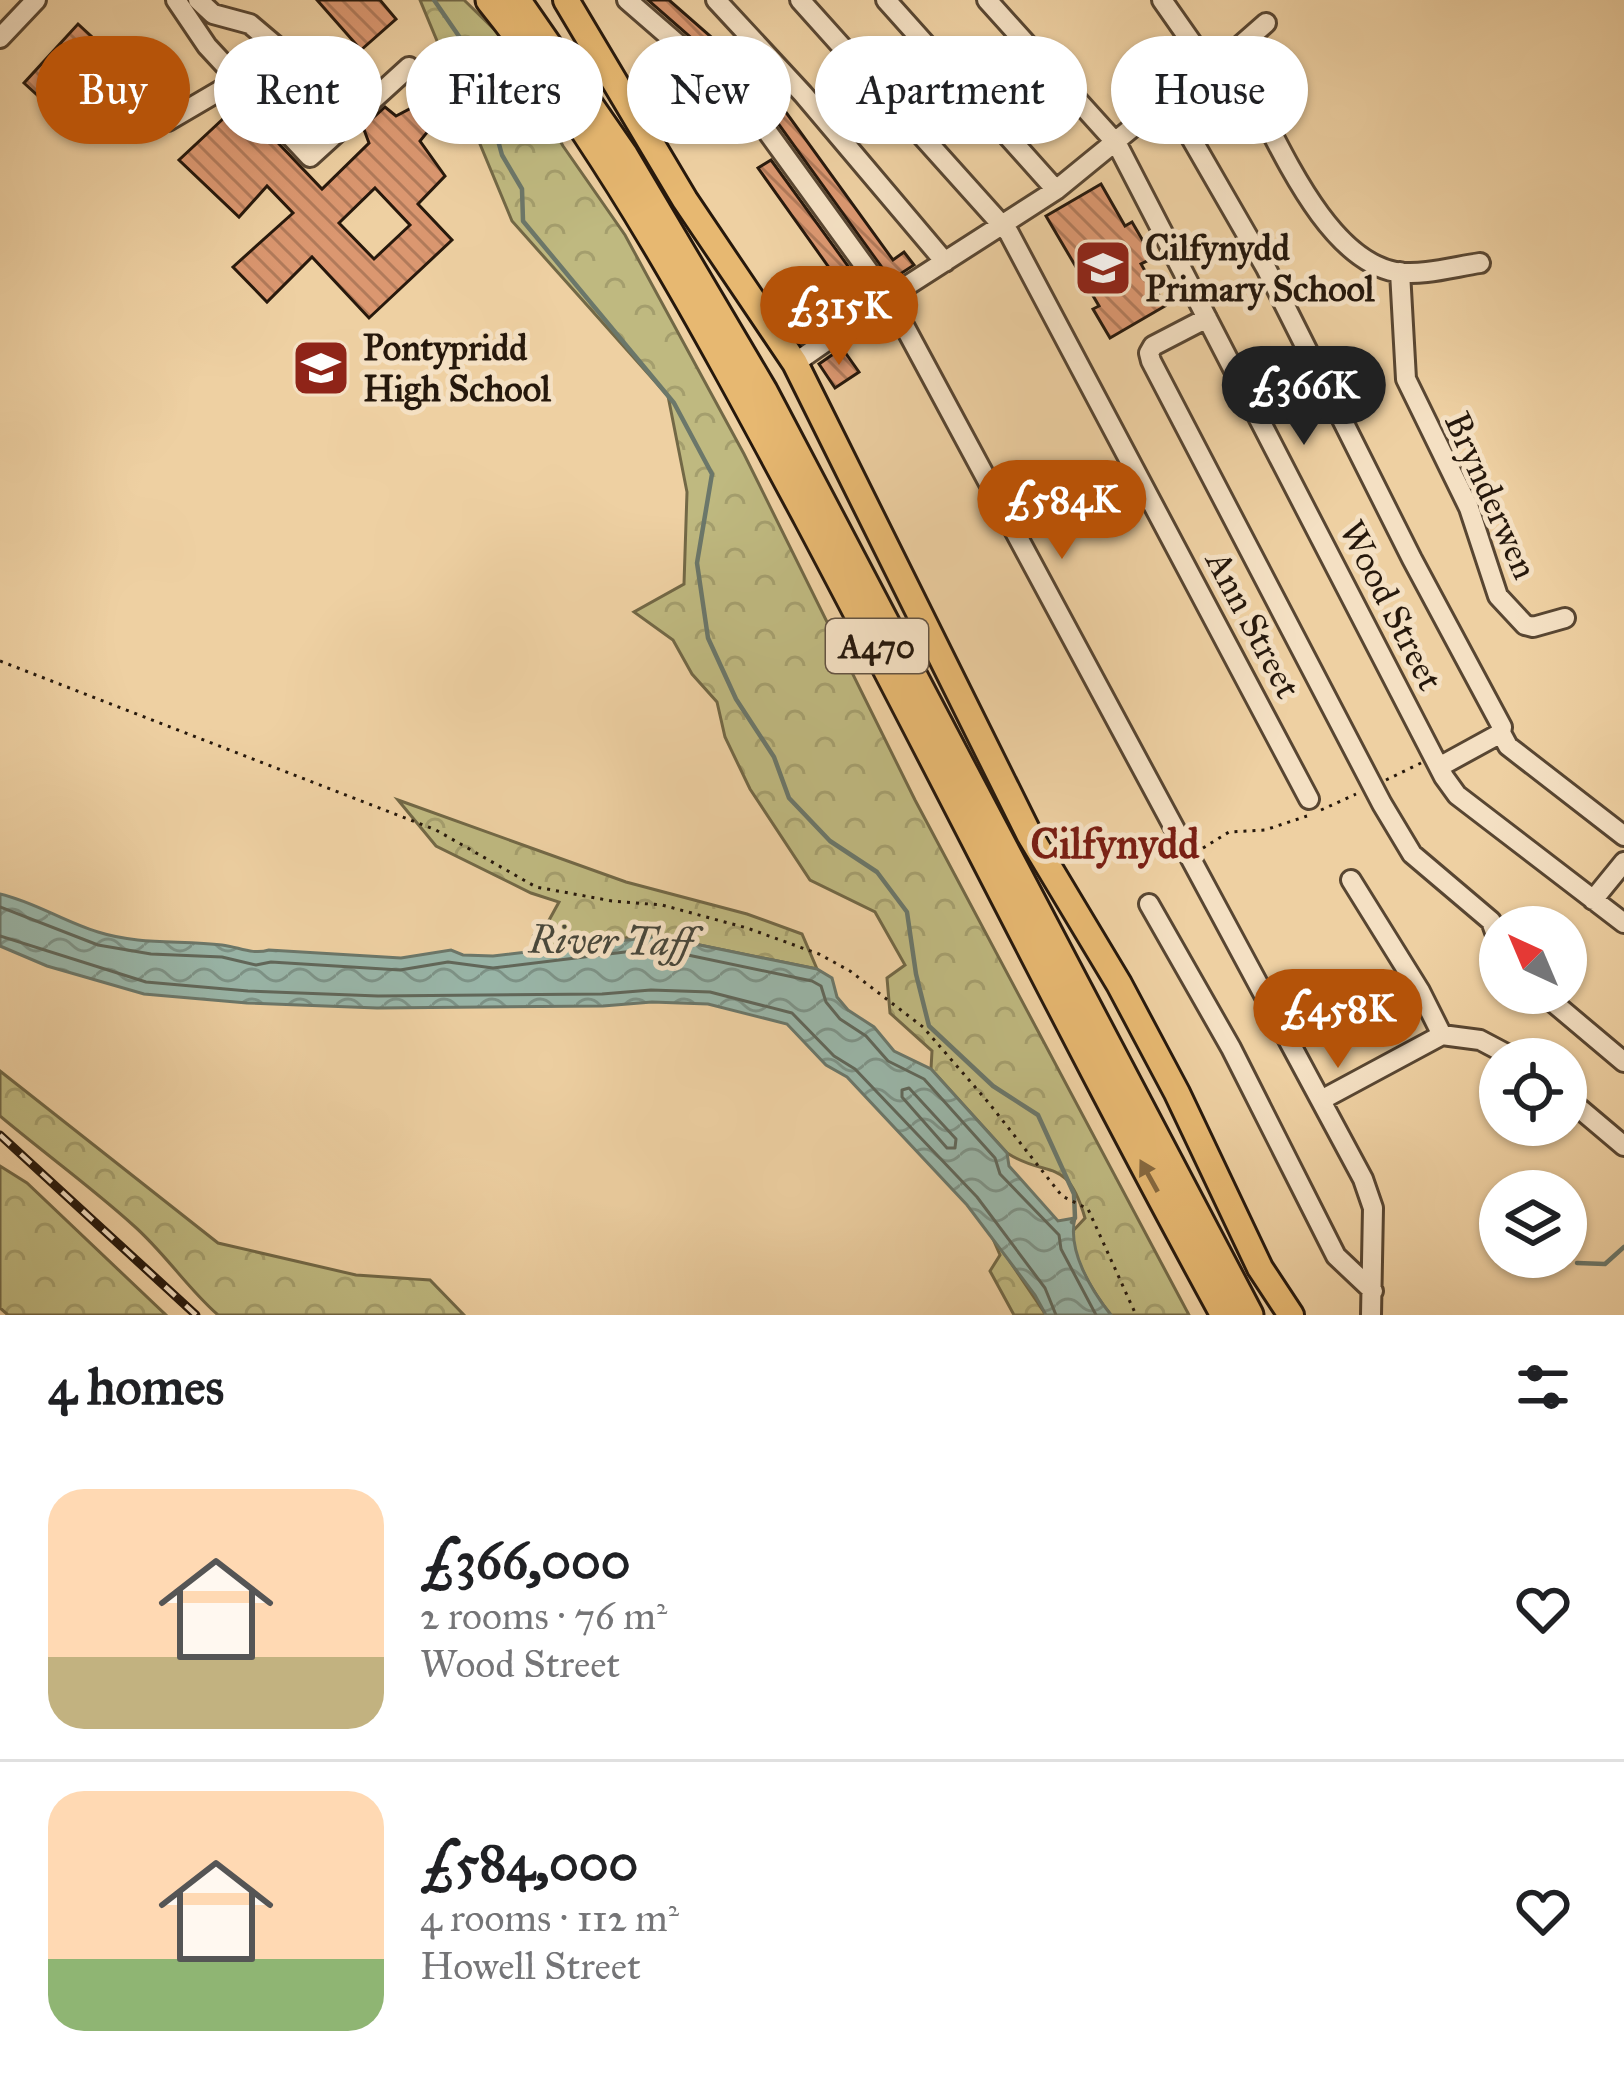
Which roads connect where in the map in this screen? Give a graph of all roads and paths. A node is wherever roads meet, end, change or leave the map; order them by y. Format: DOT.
graph roads {
  1 [pos="36,0"];
  2 [pos="176,0"];
  3 [pos="198,0"];
  4 [pos="490,0"];
  5 [pos="516,0"];
  6 [pos="566,0"];
  7 [pos="627,0"];
  8 [pos="716,0"];
  9 [pos="800,0"];
  10 [pos="886,0"];
  11 [pos="987,0"];
  12 [pos="1162,0"];
  13 [pos="1266,23"];
  14 [pos="264,36"];
  15 [pos="1187,36"];
  16 [pos="1251,36"];
  17 [pos="0,38"];
  18 [pos="214,54"];
  19 [pos="406,70"];
  20 [pos="382,90"];
  21 [pos="1111,137"];
  22 [pos="298,144"];
  23 [pos="323,144"];
  24 [pos="1117,144"];
  25 [pos="1194,144"];
  26 [pos="1280,144"];
  27 [pos="1056,190"];
  28 [pos="1003,226"];
  29 [pos="946,262"];
  30 [pos="1480,263"];
  31 [pos="1400,272"];
  32 [pos="888,298"];
  33 [pos="1207,318"];
  34 [pos="795,363"];
  35 [pos="1565,618"];
  36 [pos="0,661"];
  37 [pos="1501,733"];
  38 [pos="1441,772"];
  39 [pos="1309,799"];
  40 [pos="1624,836"];
  41 [pos="1624,862"];
  42 [pos="1351,880"];
  43 [pos="1593,900"];
  44 [pos="1150,904"];
  45 [pos="1479,910"];
  46 [pos="1624,923"];
  47 [pos="1568,1014"];
  48 [pos="1442,1035"];
  49 [pos="1479,1040"];
  50 [pos="1624,1062"];
  51 [pos="1323,1099"];
  52 [pos="1587,1114"];
  53 [pos="1624,1146"];
  54 [pos="1373,1292"];
  55 [pos="1136,1315"];
  56 [pos="1226,1315"];
  57 [pos="1249,1315"];
  58 [pos="1291,1315"];
  59 [pos="1371,1315"];
  1 -- 17 [label="street"];
  2 -- 18 [label="street"];
  3 -- 14 [label="street"];
  56 -- 4 [label="highway, A470, one-way"];
  5 -- 57 [label="highway, A470"];
  6 -- 34 [label="main road"];
  7 -- 32 [label="street"];
  8 -- 29 [label="street"];
  9 -- 28 [label="street, Ann Street"];
  10 -- 27 [label="street"];
  11 -- 21 [label="street, Wood Street"];
  12 -- 15 [label="street"];
  13 -- 16 [label="street"];
  19 -- 20 [label="street"];
  22 -- 23 [label="street"];
  24 -- 27 [label="street"];
  24 -- 33 [label="street, Wood Street"];
  25 -- 37 [label="street"];
  26 -- 31 [label="street"];
  27 -- 28 [label="street"];
  28 -- 29 [label="street"];
  28 -- 39 [label="street, Ann Street"];
  29 -- 32 [label="street"];
  30 -- 31 [label="street"];
  31 -- 35 [label="street, Brynderwen"];
  32 -- 34 [label="street"];
  32 -- 51 [label="street"];
  33 -- 38 [label="street, Wood Street"];
  33 -- 45 [label="street"];
  34 -- 58 [label="main road"];
  36 -- 55 [label="path"];
  37 -- 38 [label="street"];
  37 -- 40 [label="street"];
  38 -- 43 [label="street, Wood Street"];
  41 -- 43 [label="street"];
  42 -- 48 [label="street"];
  43 -- 46 [label="street, Wood Street"];
  44 -- 54 [label="street"];
  47 -- 50 [label="street"];
  48 -- 49 [label="street"];
  48 -- 51 [label="street"];
  51 -- 54 [label="street"];
  52 -- 53 [label="street"];
  54 -- 59 [label="street"];
}
